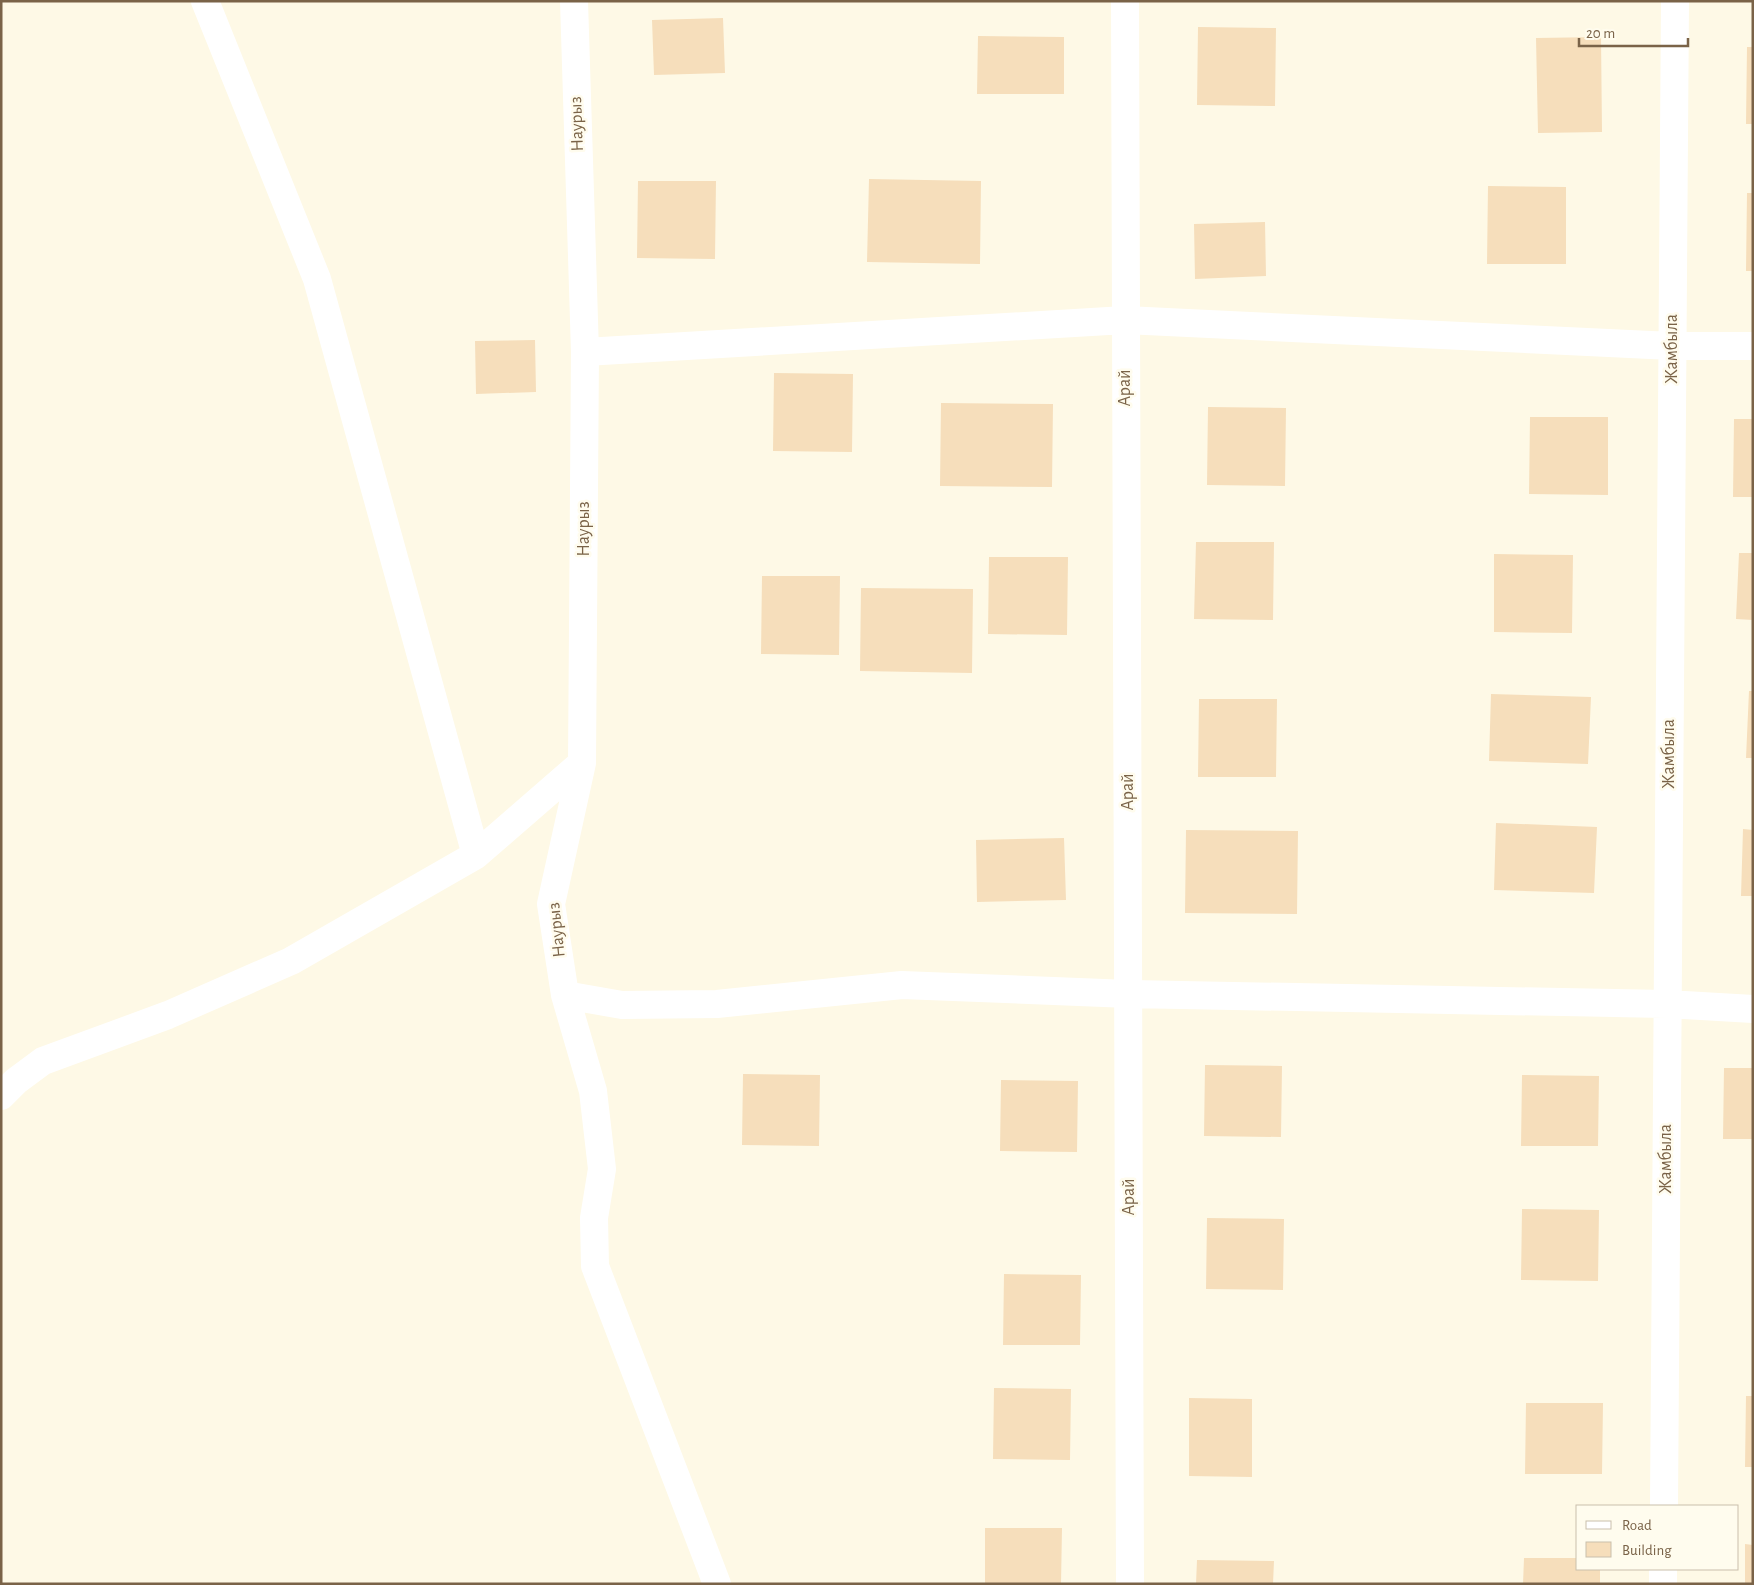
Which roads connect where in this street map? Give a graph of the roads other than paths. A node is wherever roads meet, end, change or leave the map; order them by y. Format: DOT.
graph roads {
  1 [pos="204,1"];
  2 [pos="574,1"];
  3 [pos="1125,1"];
  4 [pos="1674,1"];
  5 [pos="1124,320"];
  6 [pos="1672,346"];
  7 [pos="1753,346"];
  8 [pos="585,352"];
  9 [pos="582,763"];
  10 [pos="476,855"];
  11 [pos="1129,994"];
  12 [pos="565,995"];
  13 [pos="1667,1004"];
  14 [pos="1753,1009"];
  15 [pos="1,1096"];
  16 [pos="1664,1505"];
  17 [pos="1663,1570"];
  18 [pos="717,1584"];
  19 [pos="1130,1584"];
  20 [pos="1663,1584"];
  1 -- 10 [label="street"];
  2 -- 8 [label="street, Наурыз"];
  3 -- 5 [label="street, Арай"];
  4 -- 6 [label="street, Жамбыла"];
  5 -- 6 [label="street"];
  5 -- 8 [label="street"];
  5 -- 11 [label="street, Арай"];
  6 -- 7 [label="street"];
  6 -- 13 [label="street, Жамбыла"];
  8 -- 9 [label="street, Наурыз"];
  9 -- 10 [label="street"];
  9 -- 12 [label="street, Наурыз"];
  10 -- 15 [label="street"];
  11 -- 12 [label="street"];
  11 -- 13 [label="street"];
  11 -- 19 [label="street, Арай"];
  12 -- 18 [label="street, Наурыз"];
  13 -- 14 [label="street"];
  13 -- 16 [label="street, Жамбыла"];
  17 -- 20 [label="street"];
}
